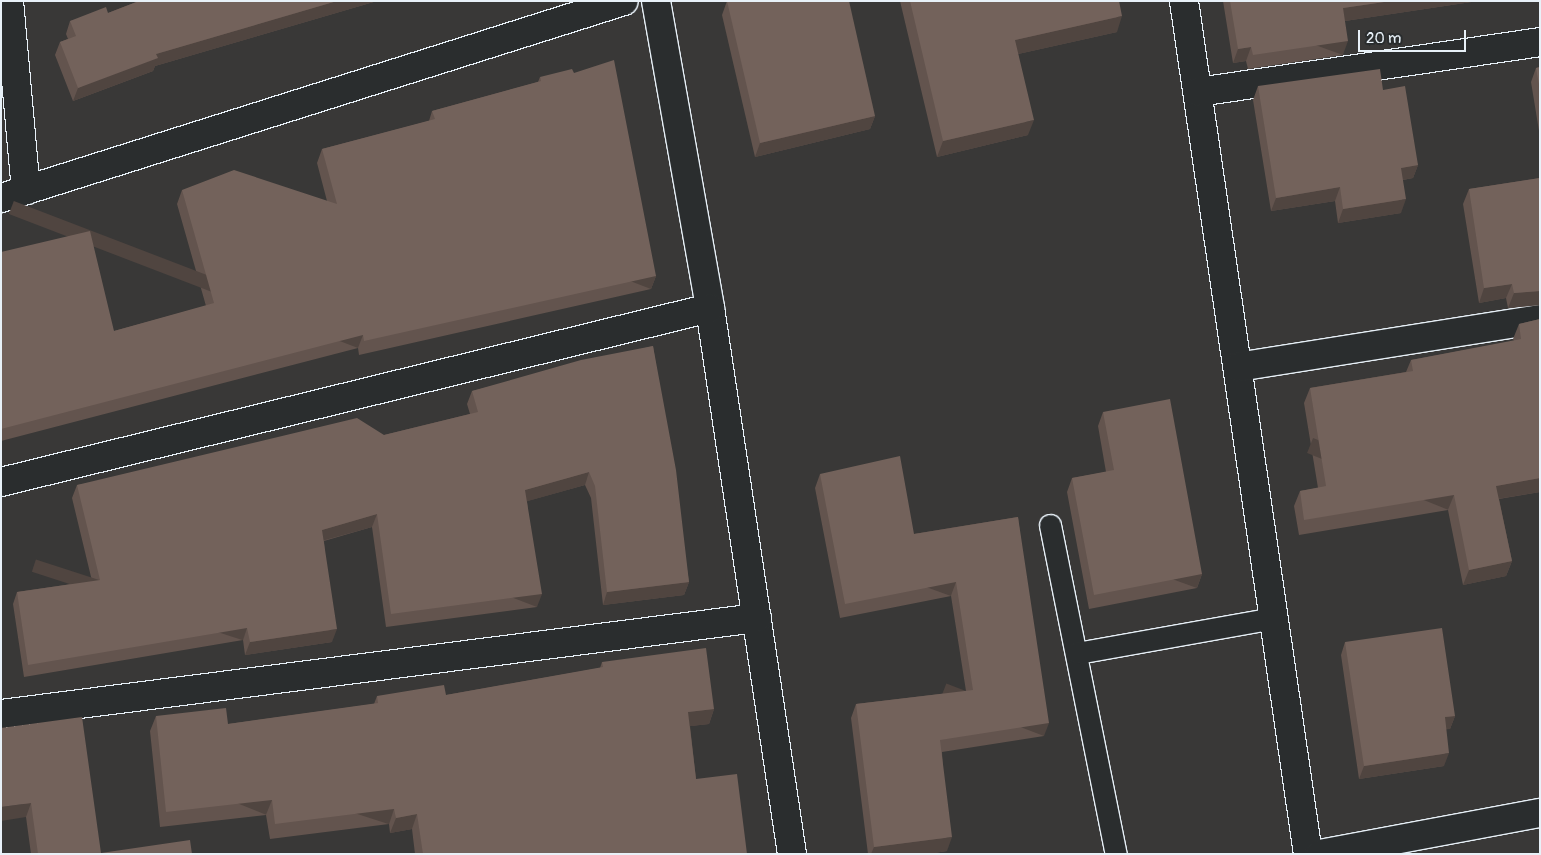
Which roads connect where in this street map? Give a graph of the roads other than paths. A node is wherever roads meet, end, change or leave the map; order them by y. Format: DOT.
graph roads {
  1 [pos="9,1"];
  2 [pos="624,1"];
  3 [pos="656,1"];
  4 [pos="1184,1"];
  5 [pos="1540,42"];
  6 [pos="1198,92"];
  7 [pos="14,194"];
  8 [pos="710,308"];
  9 [pos="1540,319"];
  10 [pos="1238,368"];
  11 [pos="1,482"];
  12 [pos="1050,525"];
  13 [pos="757,618"];
  14 [pos="1274,618"];
  15 [pos="1076,652"];
  16 [pos="1,714"];
  17 [pos="1540,813"];
  18 [pos="792,854"];
  19 [pos="1116,854"];
  20 [pos="1308,854"];
  21 [pos="1320,854"];
  1 -- 7 [label="street"];
  2 -- 7 [label="street"];
  3 -- 8 [label="street"];
  4 -- 6 [label="street"];
  5 -- 6 [label="street"];
  6 -- 10 [label="street"];
  8 -- 11 [label="street"];
  8 -- 13 [label="street"];
  9 -- 10 [label="street"];
  10 -- 14 [label="street"];
  12 -- 15 [label="lane"];
  13 -- 16 [label="street"];
  13 -- 18 [label="street"];
  14 -- 15 [label="lane"];
  14 -- 20 [label="street"];
  15 -- 19 [label="lane"];
  17 -- 21 [label="street"];
}
